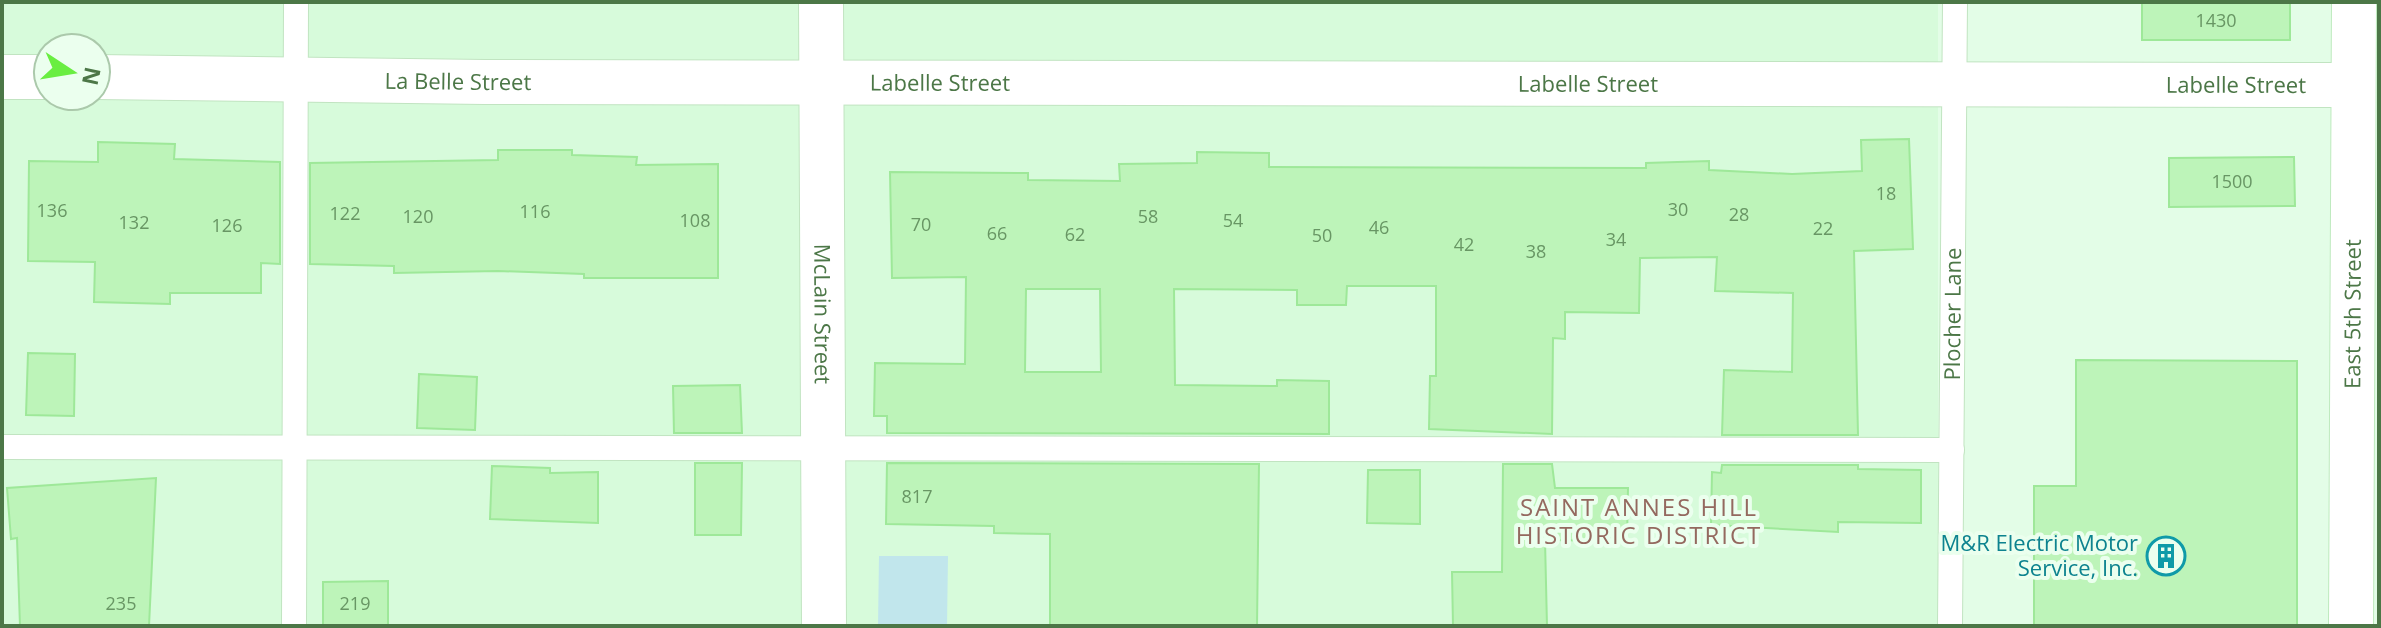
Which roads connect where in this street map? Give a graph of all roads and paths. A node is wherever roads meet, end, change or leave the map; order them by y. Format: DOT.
graph roads {
  1 [pos="296,2"];
  2 [pos="821,2"];
  3 [pos="1955,2"];
  4 [pos="2354,2"];
  5 [pos="2,77"];
  6 [pos="32,77"];
  7 [pos="112,77"];
  8 [pos="296,79"];
  9 [pos="821,81"];
  10 [pos="1955,82"];
  11 [pos="2353,85"];
  12 [pos="2,447"];
  13 [pos="295,447"];
  14 [pos="822,448"];
  15 [pos="1952,450"];
  16 [pos="2366,453"];
  17 [pos="294,626"];
  18 [pos="824,626"];
  19 [pos="1950,626"];
  20 [pos="2351,626"];
  1 -- 8 [label="lane"];
  2 -- 9 [label="street, McLain Street"];
  3 -- 10 [label="lane, Plocher Lane"];
  4 -- 11 [label="street, East 5th Street"];
  5 -- 6 [label="street"];
  7 -- 8 [label="street, La Belle Street"];
  8 -- 9 [label="street, La Belle Street"];
  8 -- 13 [label="lane"];
  9 -- 10 [label="street, Labelle Street"];
  9 -- 14 [label="street, McLain Street"];
  10 -- 11 [label="street, Labelle Street"];
  10 -- 15 [label="lane, Plocher Lane"];
  11 -- 16 [label="street, East 5th Street"];
  12 -- 13 [label="lane"];
  13 -- 14 [label="lane"];
  13 -- 17 [label="lane"];
  14 -- 15 [label="lane"];
  14 -- 18 [label="street, McLain Street"];
  15 -- 19 [label="lane, Plocher Lane"];
  16 -- 20 [label="street, East 5th Street"];
}
